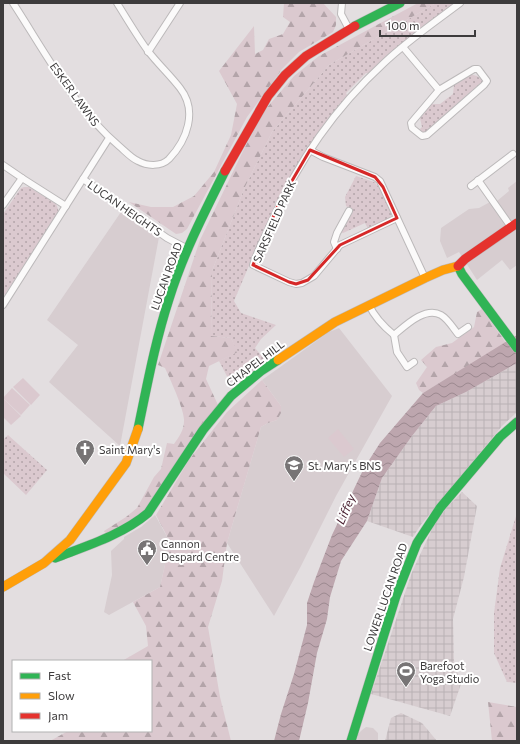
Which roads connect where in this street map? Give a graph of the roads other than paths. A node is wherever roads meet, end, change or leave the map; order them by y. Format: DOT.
graph roads {
  1 [pos="13,3"];
  2 [pos="117,3"];
  3 [pos="180,3"];
  4 [pos="342,3"];
  5 [pos="400,3"];
  6 [pos="460,3"];
  7 [pos="349,29"];
  8 [pos="403,47"];
  9 [pos="148,52"];
  10 [pos="440,90"];
  11 [pos="109,138"];
  12 [pos="310,150"];
  13 [pos="513,154"];
  14 [pos="3,165"];
  15 [pos="22,178"];
  16 [pos="83,179"];
  17 [pos="478,180"];
  18 [pos="471,186"];
  19 [pos="3,205"];
  20 [pos="66,206"];
  21 [pos="349,212"];
  22 [pos="397,218"];
  23 [pos="514,225"];
  24 [pos="188,249"];
  25 [pos="337,249"];
  26 [pos="458,266"];
  27 [pos="425,278"];
  28 [pos="3,305"];
  29 [pos="370,308"];
  30 [pos="468,327"];
  31 [pos="394,335"];
  32 [pos="517,348"];
  33 [pos="414,362"];
  34 [pos="517,422"];
  35 [pos="70,540"];
  36 [pos="86,546"];
  37 [pos="44,563"];
  38 [pos="3,587"];
  39 [pos="351,741"];
  1 -- 11 [label="street, ESKER LAWNS"];
  2 -- 9 [label="street, ESKER LAWNS"];
  3 -- 9 [label="street"];
  4 -- 7 [label="street"];
  5 -- 7 [label="main road, LUCAN ROAD"];
  6 -- 8 [label="street, SARSFIELD PARK"];
  7 -- 24 [label="main road, LUCAN ROAD"];
  8 -- 10 [label="street"];
  8 -- 12 [label="street, SARSFIELD PARK"];
  9 -- 11 [label="street, ESKER LAWNS"];
  10 -- 10 [label="street"];
  11 -- 16 [label="street, LUCAN HEIGHTS"];
  12 -- 22 [label="street"];
  12 -- 25 [label="street, SARSFIELD PARK"];
  13 -- 17 [label="street"];
  14 -- 15 [label="street"];
  15 -- 19 [label="street"];
  15 -- 20 [label="street"];
  16 -- 20 [label="street, LUCAN HEIGHTS"];
  16 -- 24 [label="street, LUCAN HEIGHTS"];
  17 -- 18 [label="street"];
  17 -- 23 [label="street"];
  20 -- 28 [label="street, LUCAN HEIGHTS"];
  21 -- 25 [label="street"];
  22 -- 25 [label="street, SARSFIELD PARK"];
  22 -- 27 [label="street"];
  23 -- 26 [label="main road"];
  24 -- 35 [label="main road, LUCAN ROAD"];
  26 -- 27 [label="main road, CHAPEL HILL"];
  26 -- 32 [label="main road"];
  27 -- 29 [label="main road, CHAPEL HILL"];
  29 -- 31 [label="street"];
  29 -- 36 [label="main road, CHAPEL HILL"];
  30 -- 31 [label="street"];
  31 -- 33 [label="street"];
  34 -- 39 [label="main road, LOWER LUCAN ROAD"];
  35 -- 36 [label="main road"];
  35 -- 37 [label="main road, LUCAN ROAD"];
  36 -- 37 [label="main road, CHAPEL HILL"];
  37 -- 38 [label="main road, LUCAN ROAD"];
}
